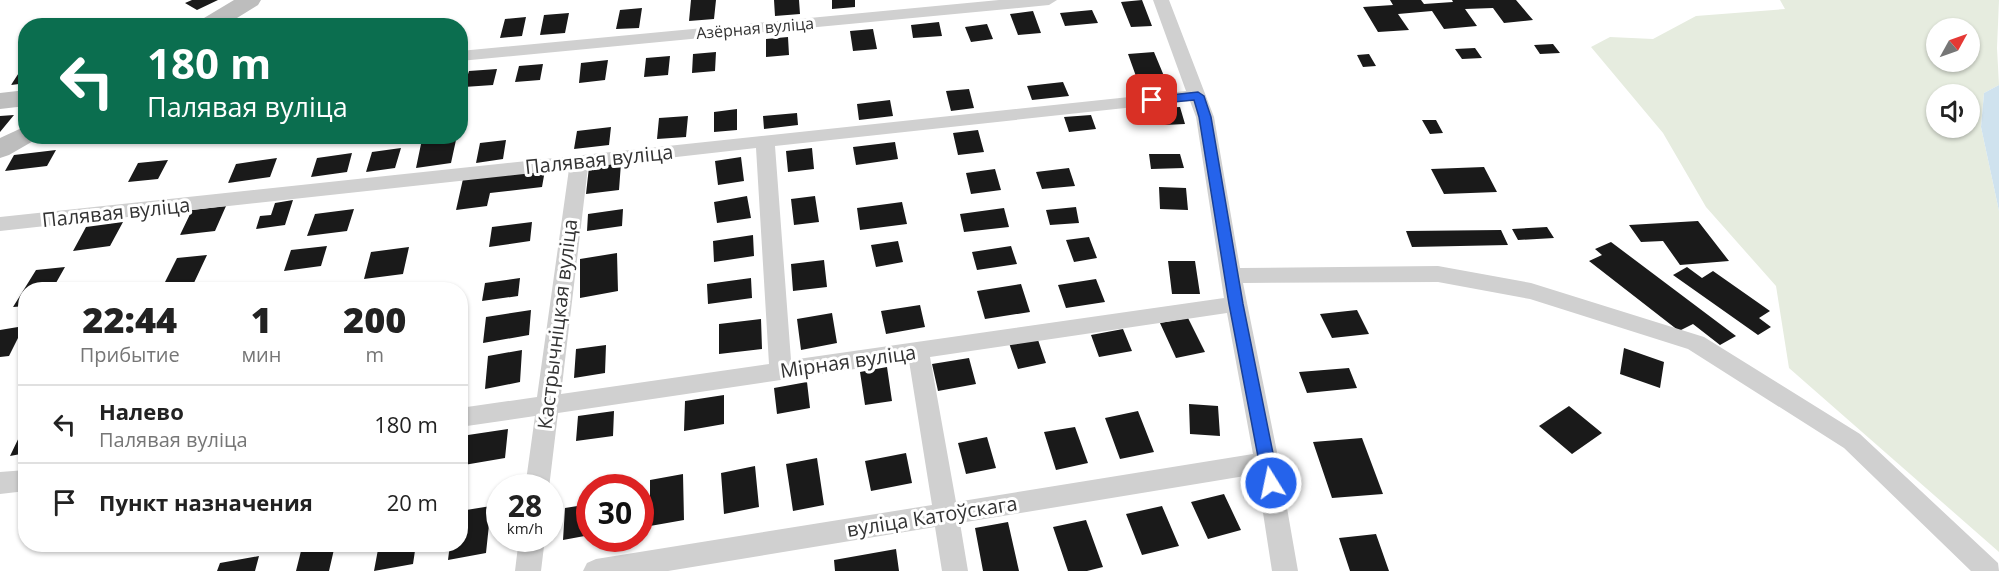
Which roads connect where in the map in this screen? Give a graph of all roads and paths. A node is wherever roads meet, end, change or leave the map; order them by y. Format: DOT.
graph roads {
  1 [pos="250,0"];
  2 [pos="1049,0"];
  3 [pos="1161,0"];
  4 [pos="220,18"];
  5 [pos="468,55"];
  6 [pos="1198,96"];
  7 [pos="18,99"];
  8 [pos="0,101"];
  9 [pos="18,139"];
  10 [pos="765,141"];
  11 [pos="0,149"];
  12 [pos="579,161"];
  13 [pos="0,224"];
  14 [pos="1232,276"];
  15 [pos="1236,304"];
  16 [pos="918,350"];
  17 [pos="781,371"];
  18 [pos="546,406"];
  19 [pos="468,417"];
  20 [pos="1267,462"];
  21 [pos="539,474"];
  22 [pos="18,481"];
  23 [pos="0,483"];
  24 [pos="945,514"];
  25 [pos="530,552"];
  26 [pos="528,571"];
  27 [pos="596,571"];
  28 [pos="955,571"];
  29 [pos="1285,571"];
  30 [pos="1989,571"];
  1 -- 4 [label="main road"];
  2 -- 5 [label="street, Азёрная вуліца"];
  3 -- 6 [label="street"];
  6 -- 10 [label="street, Палявая вуліца"];
  6 -- 14 [label="street"];
  7 -- 8 [label="main road"];
  9 -- 11 [label="main road"];
  10 -- 12 [label="street, Палявая вуліца"];
  10 -- 17 [label="street"];
  12 -- 13 [label="street, Палявая вуліца"];
  12 -- 18 [label="street, Кастрычніцкая вуліца"];
  14 -- 15 [label="street"];
  14 -- 30 [label="street"];
  15 -- 16 [label="street, Мірная вуліца"];
  15 -- 20 [label="street"];
  16 -- 17 [label="street, Мірная вуліца"];
  16 -- 24 [label="street"];
  17 -- 18 [label="street, Мірная вуліца"];
  18 -- 19 [label="street, Мірная вуліца"];
  18 -- 21 [label="street, Кастрычніцкая вуліца"];
  20 -- 24 [label="street, вуліца Катоўскага"];
  20 -- 29 [label="street"];
  22 -- 23 [label="street"];
  24 -- 27 [label="street, вуліца Катоўскага"];
  24 -- 28 [label="street"];
  25 -- 26 [label="street"];
}
